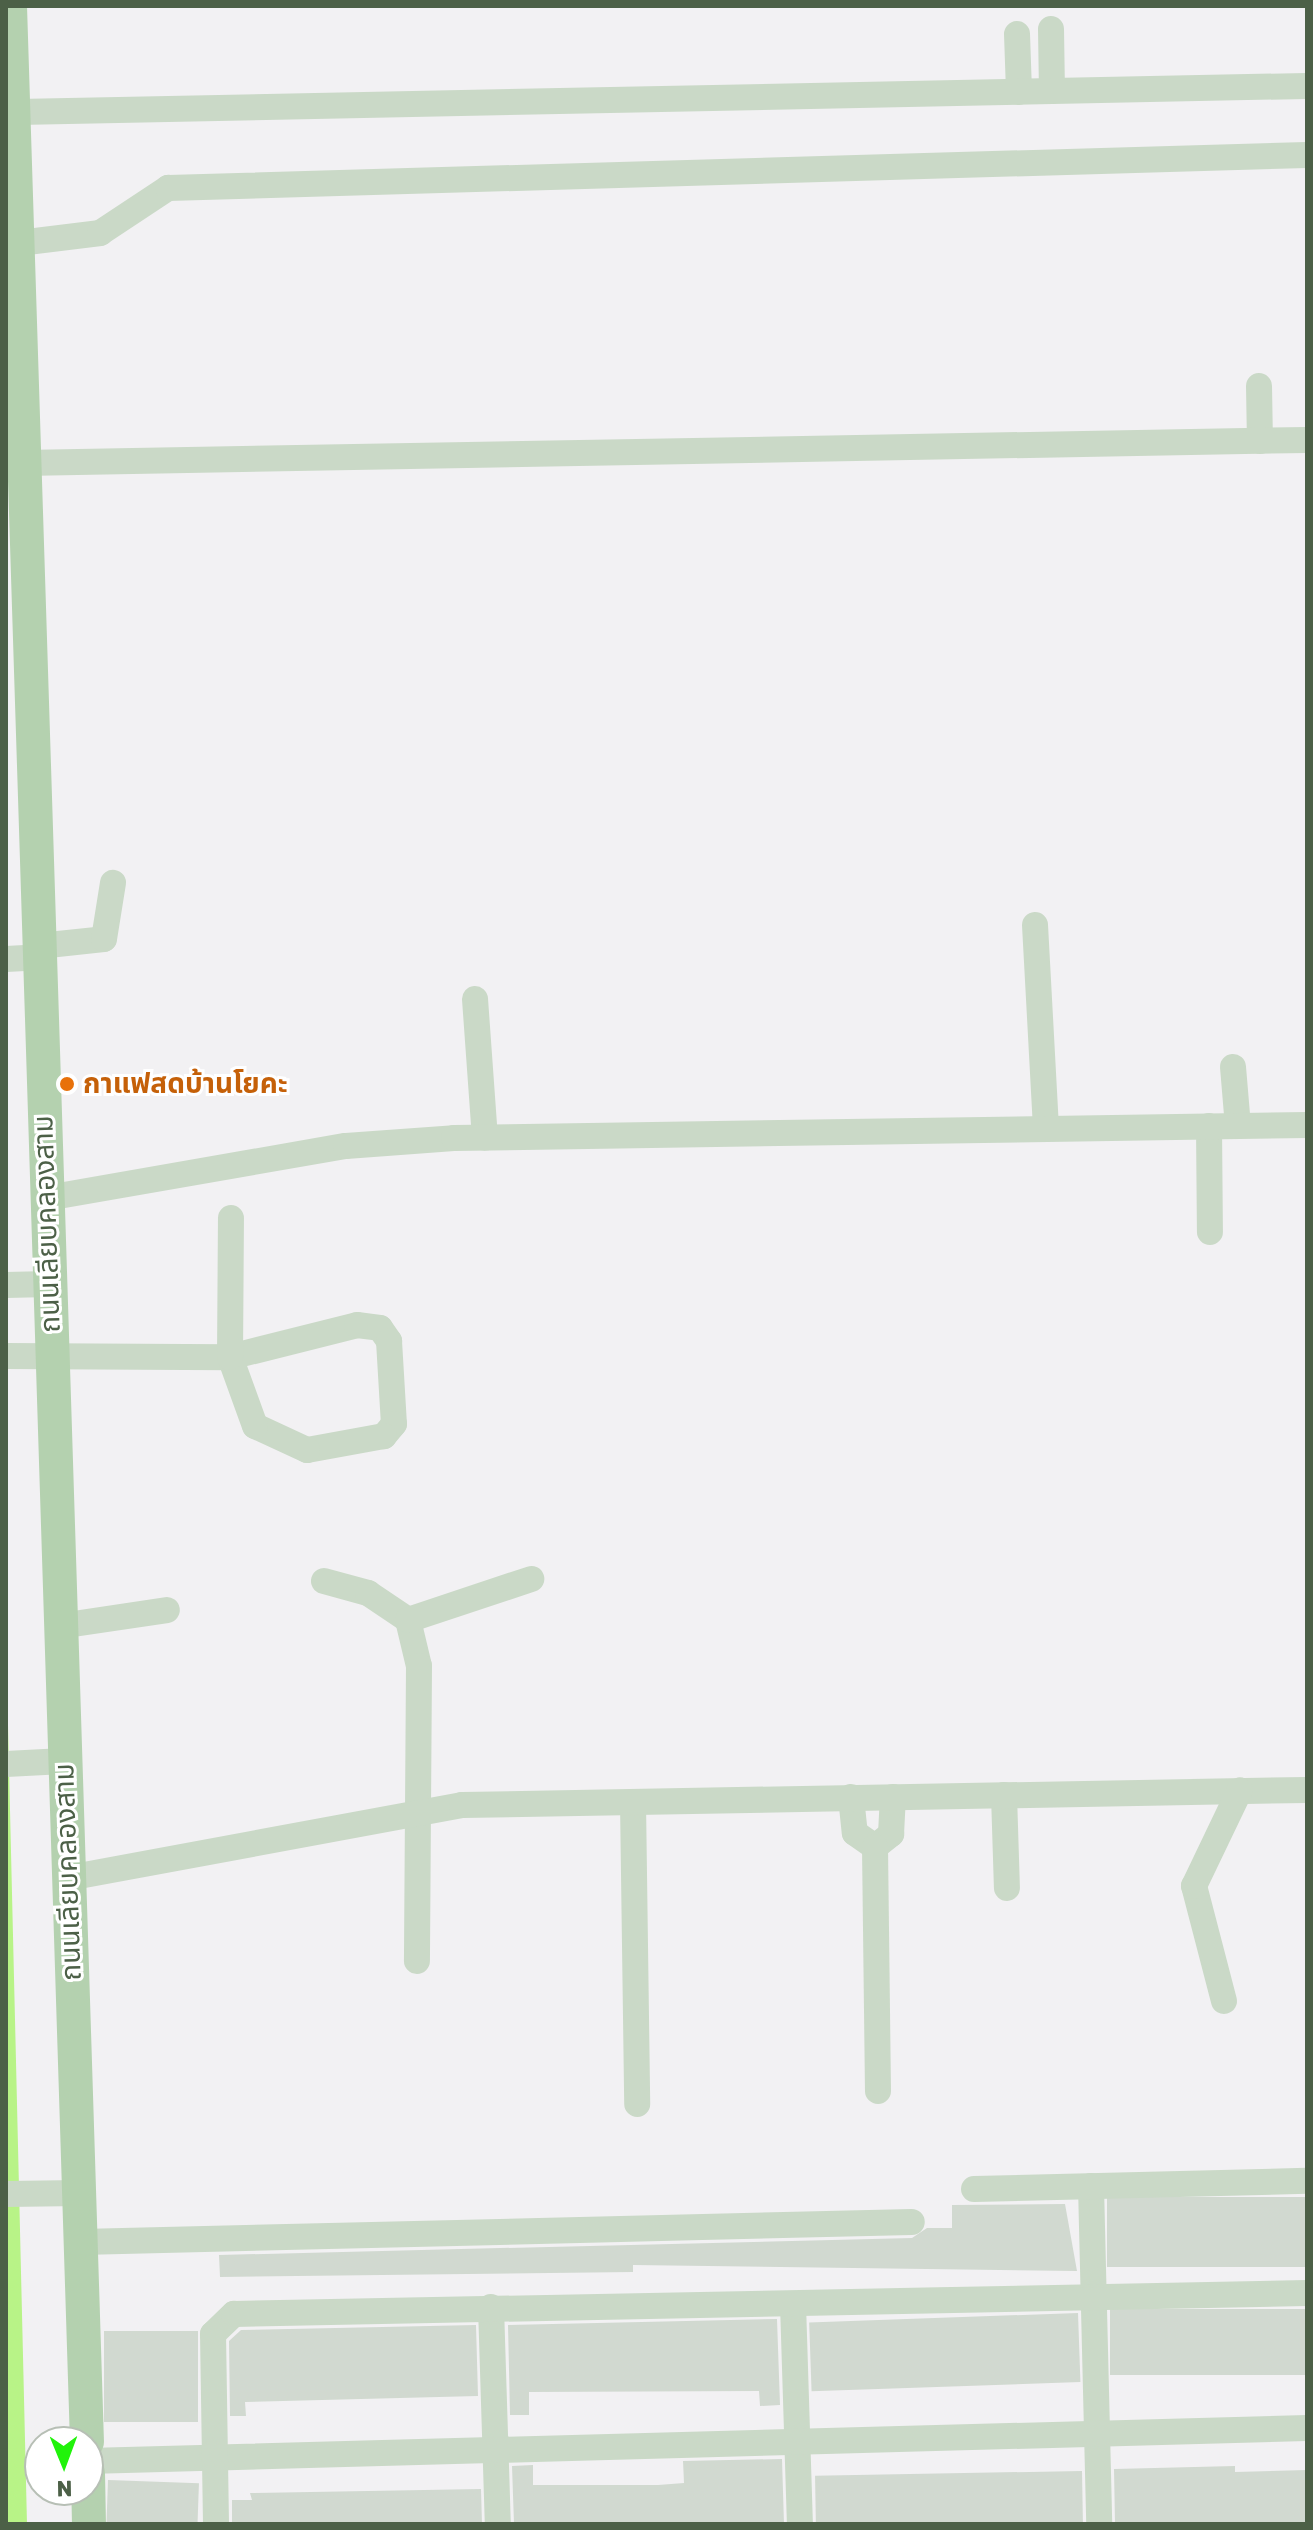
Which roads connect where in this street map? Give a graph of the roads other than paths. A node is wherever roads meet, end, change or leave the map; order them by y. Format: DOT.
graph roads {
  1 [pos="10,6"];
  2 [pos="1051,29"];
  3 [pos="1017,34"];
  4 [pos="1307,86"];
  5 [pos="1052,91"];
  6 [pos="1019,92"];
  7 [pos="18,112"];
  8 [pos="1307,155"];
  9 [pos="19,243"];
  10 [pos="1259,386"];
  11 [pos="1307,440"];
  12 [pos="1260,441"];
  13 [pos="23,463"];
  14 [pos="12,507"];
  15 [pos="113,883"];
  16 [pos="1035,925"];
  17 [pos="28,954"];
  18 [pos="475,999"];
  19 [pos="1233,1067"];
  20 [pos="1307,1125"];
  21 [pos="1209,1126"];
  22 [pos="1238,1126"];
  23 [pos="1046,1128"];
  24 [pos="485,1138"];
  25 [pos="47,1198"];
  26 [pos="231,1218"];
  27 [pos="1210,1232"];
  28 [pos="9,1284"];
  29 [pos="49,1284"];
  30 [pos="9,1356"];
  31 [pos="230,1357"];
  32 [pos="52,1358"];
  33 [pos="531,1579"];
  34 [pos="324,1581"];
  35 [pos="167,1610"];
  36 [pos="408,1620"];
  37 [pos="60,1626"];
  38 [pos="64,1761"];
  39 [pos="10,1763"];
  40 [pos="1240,1790"];
  41 [pos="1307,1790"];
  42 [pos="1004,1795"];
  43 [pos="851,1797"];
  44 [pos="893,1797"];
  45 [pos="633,1802"];
  46 [pos="416,1810"];
  47 [pos="875,1847"];
  48 [pos="68,1878"];
  49 [pos="1007,1888"];
  50 [pos="417,1961"];
  51 [pos="1224,2001"];
  52 [pos="878,2091"];
  53 [pos="637,2104"];
  54 [pos="1307,2181"];
  55 [pos="1091,2186"];
  56 [pos="974,2189"];
  57 [pos="80,2193"];
  58 [pos="15,2194"];
  59 [pos="912,2222"];
  60 [pos="81,2242"];
  61 [pos="1307,2293"];
  62 [pos="1093,2298"];
  63 [pos="793,2304"];
  64 [pos="491,2307"];
  65 [pos="87,2426"];
  66 [pos="1307,2428"];
  67 [pos="1096,2433"];
  68 [pos="797,2441"];
  69 [pos="495,2446"];
  70 [pos="214,2455"];
  71 [pos="104,2460"];
  72 [pos="216,2524"];
  73 [pos="498,2524"];
  74 [pos="800,2524"];
  75 [pos="1099,2524"];
  1 -- 7 [label="main road, ถนนเลียบคลองสาม"];
  2 -- 5 [label="street"];
  3 -- 6 [label="street"];
  4 -- 5 [label="street"];
  5 -- 6 [label="street"];
  6 -- 7 [label="street"];
  7 -- 9 [label="main road, ถนนเลียบคลองสาม"];
  8 -- 9 [label="street"];
  9 -- 13 [label="main road, ถนนเลียบคลองสาม"];
  10 -- 12 [label="street"];
  11 -- 12 [label="street"];
  12 -- 13 [label="street"];
  13 -- 14 [label="main road, ถนนเลียบคลองสาม"];
  14 -- 17 [label="main road, ถนนเลียบคลองสาม"];
  15 -- 17 [label="street"];
  16 -- 23 [label="street"];
  17 -- 25 [label="main road, ถนนเลียบคลองสาม"];
  18 -- 24 [label="street"];
  19 -- 22 [label="street"];
  20 -- 22 [label="street"];
  21 -- 22 [label="street"];
  21 -- 23 [label="street"];
  21 -- 27 [label="street"];
  23 -- 24 [label="street"];
  24 -- 25 [label="street"];
  25 -- 29 [label="main road, ถนนเลียบคลองสาม"];
  26 -- 31 [label="street"];
  28 -- 29 [label="street"];
  29 -- 32 [label="main road, ถนนเลียบคลองสาม"];
  30 -- 32 [label="street"];
  31 -- 31 [label="street"];
  31 -- 32 [label="street"];
  32 -- 37 [label="main road, ถนนเลียบคลองสาม"];
  33 -- 36 [label="street"];
  34 -- 36 [label="street"];
  35 -- 37 [label="street"];
  36 -- 46 [label="street"];
  37 -- 38 [label="main road, ถนนเลียบคลองสาม"];
  38 -- 39 [label="street"];
  38 -- 48 [label="main road, ถนนเลียบคลองสาม"];
  40 -- 41 [label="street"];
  40 -- 42 [label="street"];
  40 -- 51 [label="street"];
  42 -- 44 [label="street"];
  42 -- 49 [label="street"];
  43 -- 44 [label="street"];
  43 -- 45 [label="street"];
  43 -- 47 [label="street"];
  44 -- 47 [label="street"];
  45 -- 46 [label="street"];
  45 -- 53 [label="street"];
  46 -- 48 [label="street"];
  46 -- 50 [label="street"];
  47 -- 52 [label="street"];
  48 -- 57 [label="main road, ถนนเลียบคลองสาม"];
  54 -- 55 [label="street"];
  55 -- 56 [label="street"];
  55 -- 62 [label="street"];
  57 -- 58 [label="street"];
  57 -- 60 [label="main road, ถนนเลียบคลองสาม"];
  59 -- 60 [label="street"];
  60 -- 65 [label="main road, ถนนเลียบคลองสาม"];
  61 -- 62 [label="street"];
  62 -- 63 [label="street"];
  62 -- 67 [label="street"];
  63 -- 64 [label="street"];
  63 -- 68 [label="street"];
  64 -- 69 [label="street"];
  64 -- 70 [label="street"];
  66 -- 67 [label="street"];
  67 -- 68 [label="street"];
  67 -- 75 [label="street"];
  68 -- 69 [label="street"];
  68 -- 74 [label="street"];
  69 -- 70 [label="street"];
  69 -- 73 [label="street"];
  70 -- 71 [label="street"];
  70 -- 72 [label="street"];
}
